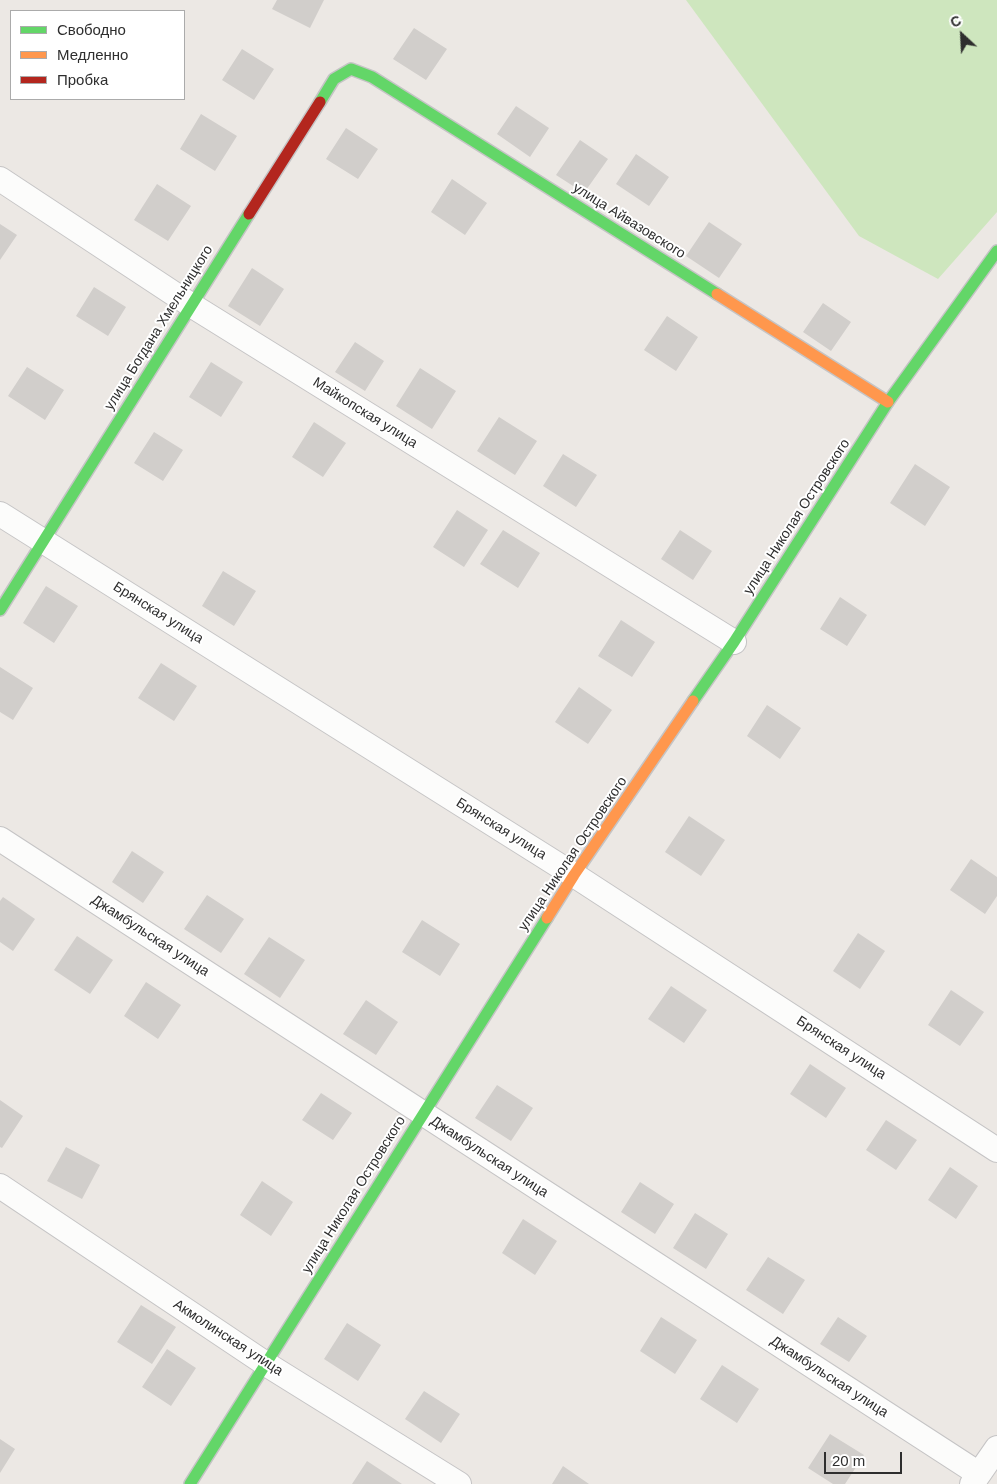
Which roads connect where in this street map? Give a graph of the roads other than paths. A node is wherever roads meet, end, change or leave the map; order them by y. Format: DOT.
graph roads {
  1 [pos="352,69"];
  2 [pos="0,179"];
  3 [pos="997,251"];
  4 [pos="191,305"];
  5 [pos="888,402"];
  6 [pos="0,514"];
  7 [pos="43,541"];
  8 [pos="0,610"];
  9 [pos="734,642"];
  10 [pos="0,839"];
  11 [pos="574,875"];
  12 [pos="423,1114"];
  13 [pos="997,1150"];
  14 [pos="0,1186"];
  15 [pos="266,1364"];
  16 [pos="997,1448"];
  17 [pos="976,1479"];
  18 [pos="190,1484"];
  19 [pos="459,1484"];
  1 -- 4 [label="street, улица Богдана Хмельницкого"];
  1 -- 5 [label="street, улица Айвазовского"];
  2 -- 4 [label="street, Майкопская улица"];
  3 -- 5 [label="street, улица Николая Островского"];
  4 -- 7 [label="street, улица Богдана Хмельницкого"];
  4 -- 9 [label="street, Майкопская улица"];
  5 -- 9 [label="street, улица Николая Островского"];
  6 -- 7 [label="street, Брянская улица"];
  7 -- 8 [label="street, улица Богдана Хмельницкого"];
  7 -- 11 [label="street, Брянская улица"];
  9 -- 11 [label="street, улица Николая Островского"];
  10 -- 12 [label="street, Джамбульская улица"];
  11 -- 12 [label="street, улица Николая Островского"];
  11 -- 13 [label="street, Брянская улица"];
  12 -- 15 [label="street, улица Николая Островского"];
  12 -- 17 [label="street, Джамбульская улица"];
  14 -- 15 [label="street, Акмолинская улица"];
  15 -- 18 [label="street, улица Николая Островского"];
  15 -- 19 [label="street, Акмолинская улица"];
  16 -- 17 [label="street"];
}
